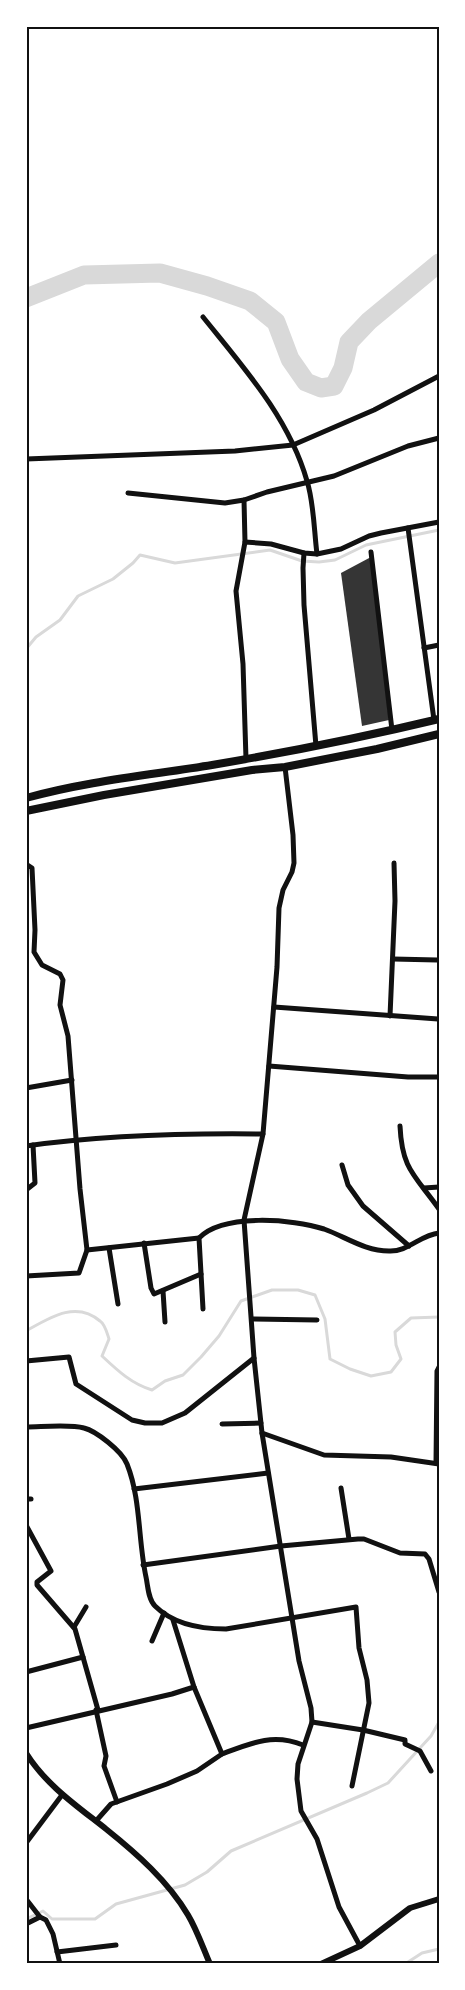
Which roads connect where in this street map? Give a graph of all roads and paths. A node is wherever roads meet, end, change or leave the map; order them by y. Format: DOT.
graph roads {
  1 [pos="203,317"];
  2 [pos="439,376"];
  3 [pos="439,438"];
  4 [pos="293,445"];
  5 [pos="26,459"];
  6 [pos="308,482"];
  7 [pos="128,493"];
  8 [pos="244,500"];
  9 [pos="439,522"];
  10 [pos="408,530"];
  11 [pos="245,544"];
  12 [pos="371,552"];
  13 [pos="317,554"];
  14 [pos="304,555"];
  15 [pos="439,646"];
  16 [pos="424,648"];
  17 [pos="436,720"];
  18 [pos="392,730"];
  19 [pos="439,734"];
  20 [pos="374,735"];
  21 [pos="316,746"];
  22 [pos="377,749"];
  23 [pos="246,759"];
  24 [pos="213,764"];
  25 [pos="285,767"];
  26 [pos="217,776"];
  27 [pos="26,798"];
  28 [pos="26,811"];
  29 [pos="394,863"];
  30 [pos="26,864"];
  31 [pos="393,959"];
  32 [pos="437,960"];
  33 [pos="274,1006"];
  34 [pos="390,1016"];
  35 [pos="438,1019"];
  36 [pos="269,1066"];
  37 [pos="439,1076"];
  38 [pos="72,1080"];
  39 [pos="26,1088"];
  40 [pos="400,1126"];
  41 [pos="263,1134"];
  42 [pos="76,1139"];
  43 [pos="33,1145"];
  44 [pos="26,1146"];
  45 [pos="342,1165"];
  46 [pos="439,1187"];
  47 [pos="424,1188"];
  48 [pos="26,1190"];
  49 [pos="439,1209"];
  50 [pos="26,1217"];
  51 [pos="244,1220"];
  52 [pos="26,1230"];
  53 [pos="439,1233"];
  54 [pos="199,1238"];
  55 [pos="144,1244"];
  56 [pos="409,1246"];
  57 [pos="109,1248"];
  58 [pos="87,1250"];
  59 [pos="201,1274"];
  60 [pos="26,1276"];
  61 [pos="163,1292"];
  62 [pos="118,1304"];
  63 [pos="203,1310"];
  64 [pos="252,1320"];
  65 [pos="317,1320"];
  66 [pos="165,1322"];
  67 [pos="254,1358"];
  68 [pos="26,1361"];
  69 [pos="439,1367"];
  70 [pos="261,1422"];
  71 [pos="222,1424"];
  72 [pos="26,1427"];
  73 [pos="262,1434"];
  74 [pos="438,1439"];
  75 [pos="438,1464"];
  76 [pos="268,1473"];
  77 [pos="342,1488"];
  78 [pos="134,1489"];
  79 [pos="26,1525"];
  80 [pos="349,1539"];
  81 [pos="281,1546"];
  82 [pos="143,1565"];
  83 [pos="439,1592"];
  84 [pos="86,1607"];
  85 [pos="164,1613"];
  86 [pos="291,1617"];
  87 [pos="173,1620"];
  88 [pos="74,1627"];
  89 [pos="152,1641"];
  90 [pos="83,1657"];
  91 [pos="26,1672"];
  92 [pos="194,1687"];
  93 [pos="97,1710"];
  94 [pos="312,1722"];
  95 [pos="26,1728"];
  96 [pos="363,1730"];
  97 [pos="303,1745"];
  98 [pos="26,1752"];
  99 [pos="222,1754"];
  100 [pos="30,1764"];
  101 [pos="431,1771"];
  102 [pos="352,1786"];
  103 [pos="62,1795"];
  104 [pos="117,1802"];
  105 [pos="96,1821"];
  106 [pos="26,1843"];
  107 [pos="439,1899"];
  108 [pos="26,1900"];
  109 [pos="37,1914"];
  110 [pos="26,1924"];
  111 [pos="116,1946"];
  112 [pos="360,1946"];
  113 [pos="57,1952"];
  114 [pos="60,1964"];
  115 [pos="210,1964"];
  116 [pos="321,1964"];
  1 -- 4 [label="street"];
  2 -- 4 [label="street"];
  3 -- 6 [label="street"];
  4 -- 5 [label="street"];
  4 -- 6 [label="street"];
  6 -- 8 [label="street"];
  6 -- 13 [label="street"];
  7 -- 8 [label="street"];
  8 -- 11 [label="street"];
  9 -- 10 [label="street"];
  10 -- 13 [label="street"];
  10 -- 16 [label="street"];
  11 -- 14 [label="street"];
  11 -- 23 [label="street"];
  12 -- 18 [label="street"];
  13 -- 14 [label="street"];
  14 -- 21 [label="street"];
  15 -- 16 [label="street"];
  16 -- 17 [label="street"];
  17 -- 18 [label="highway"];
  18 -- 20 [label="highway"];
  19 -- 22 [label="highway"];
  20 -- 21 [label="highway"];
  20 -- 22 [label="highway"];
  21 -- 23 [label="highway"];
  22 -- 25 [label="highway"];
  23 -- 24 [label="highway"];
  24 -- 26 [label="highway"];
  24 -- 27 [label="highway"];
  25 -- 26 [label="highway"];
  25 -- 33 [label="street"];
  26 -- 28 [label="highway"];
  29 -- 31 [label="street"];
  30 -- 38 [label="street"];
  31 -- 32 [label="street"];
  31 -- 34 [label="street"];
  33 -- 34 [label="street"];
  33 -- 36 [label="street"];
  34 -- 35 [label="street"];
  36 -- 37 [label="street"];
  36 -- 41 [label="street"];
  38 -- 39 [label="street"];
  38 -- 42 [label="street"];
  40 -- 47 [label="street"];
  41 -- 42 [label="street"];
  41 -- 51 [label="street"];
  42 -- 43 [label="street"];
  42 -- 58 [label="street"];
  43 -- 44 [label="street"];
  43 -- 48 [label="street"];
  45 -- 56 [label="street"];
  46 -- 47 [label="street"];
  47 -- 49 [label="street"];
  50 -- 52 [label="street"];
  51 -- 54 [label="street"];
  51 -- 56 [label="street"];
  51 -- 64 [label="street"];
  53 -- 56 [label="street"];
  54 -- 55 [label="street"];
  54 -- 59 [label="street"];
  55 -- 57 [label="street"];
  55 -- 61 [label="street"];
  57 -- 58 [label="street"];
  57 -- 62 [label="street"];
  58 -- 60 [label="street"];
  59 -- 61 [label="street"];
  59 -- 63 [label="street"];
  61 -- 66 [label="street"];
  64 -- 65 [label="street"];
  64 -- 67 [label="street"];
  67 -- 68 [label="street"];
  67 -- 70 [label="street"];
  69 -- 74 [label="street"];
  70 -- 71 [label="street"];
  70 -- 73 [label="street"];
  72 -- 78 [label="street"];
  73 -- 75 [label="street"];
  73 -- 76 [label="street"];
  74 -- 75 [label="street"];
  76 -- 78 [label="street"];
  76 -- 81 [label="street"];
  77 -- 80 [label="street"];
  78 -- 82 [label="street"];
  79 -- 88 [label="street"];
  80 -- 81 [label="street"];
  80 -- 83 [label="street"];
  81 -- 82 [label="street"];
  81 -- 86 [label="street"];
  82 -- 85 [label="street"];
  84 -- 88 [label="street"];
  85 -- 87 [label="street"];
  85 -- 89 [label="street"];
  86 -- 87 [label="street"];
  86 -- 94 [label="street"];
  86 -- 96 [label="street"];
  87 -- 92 [label="street"];
  88 -- 90 [label="street"];
  90 -- 91 [label="street"];
  90 -- 93 [label="street"];
  92 -- 93 [label="street"];
  92 -- 99 [label="street"];
  93 -- 95 [label="street"];
  93 -- 104 [label="street"];
  94 -- 96 [label="street"];
  94 -- 97 [label="street"];
  96 -- 101 [label="street"];
  96 -- 102 [label="street"];
  97 -- 99 [label="street"];
  97 -- 112 [label="street"];
  98 -- 100 [label="street"];
  99 -- 104 [label="street"];
  100 -- 103 [label="street"];
  103 -- 105 [label="street"];
  103 -- 106 [label="street"];
  104 -- 105 [label="street"];
  105 -- 115 [label="street"];
  107 -- 112 [label="street"];
  108 -- 109 [label="street"];
  109 -- 110 [label="street"];
  109 -- 113 [label="street"];
  111 -- 113 [label="street"];
  112 -- 116 [label="street"];
  113 -- 114 [label="street"];
}
